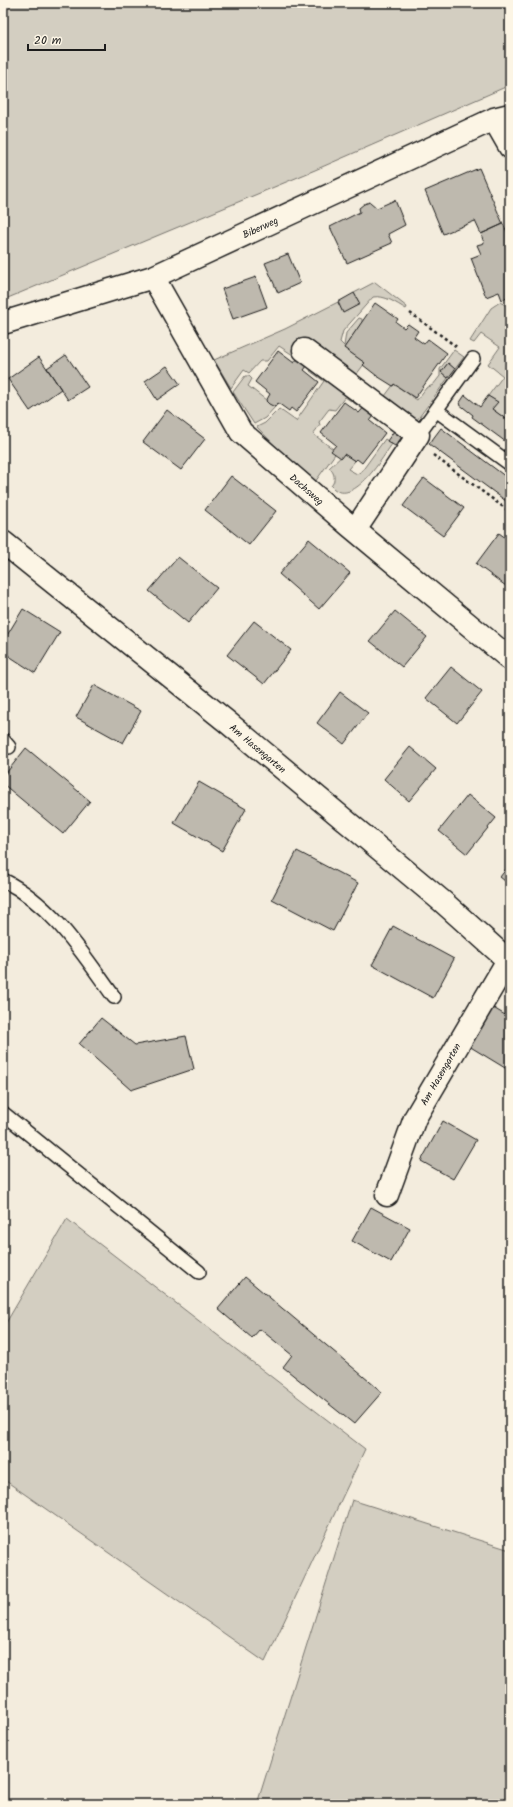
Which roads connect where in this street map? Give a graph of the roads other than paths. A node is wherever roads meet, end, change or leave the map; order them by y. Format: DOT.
graph roads {
  1 [pos="502,117"];
  2 [pos="510,147"];
  3 [pos="153,277"];
  4 [pos="3,323"];
  5 [pos="304,350"];
  6 [pos="474,359"];
  7 [pos="436,410"];
  8 [pos="416,438"];
  9 [pos="510,464"];
  10 [pos="355,530"];
  11 [pos="3,542"];
  12 [pos="510,659"];
  13 [pos="3,880"];
  14 [pos="509,961"];
  15 [pos="114,997"];
  16 [pos="3,1113"];
  17 [pos="387,1195"];
  18 [pos="199,1272"];
  1 -- 2 [label="street"];
  1 -- 3 [label="street, Biberweg"];
  3 -- 4 [label="street, Biberweg"];
  3 -- 10 [label="street, Dachsweg"];
  5 -- 8 [label="street"];
  6 -- 7 [label="lane"];
  7 -- 8 [label="lane"];
  7 -- 9 [label="lane"];
  8 -- 10 [label="street"];
  10 -- 12 [label="street, Dachsweg"];
  11 -- 14 [label="street, Am Hasengarten"];
  13 -- 15 [label="lane"];
  14 -- 17 [label="street, Am Hasengarten"];
  16 -- 18 [label="lane"];
}
